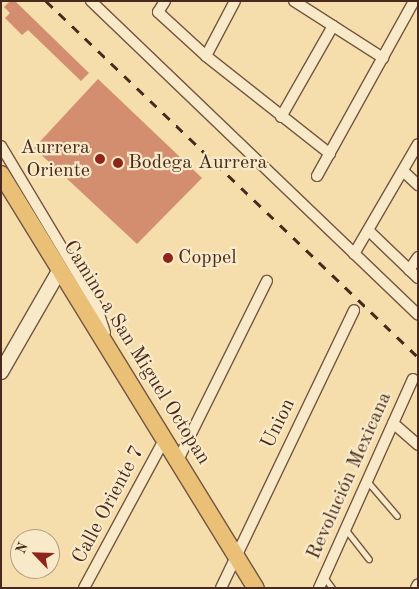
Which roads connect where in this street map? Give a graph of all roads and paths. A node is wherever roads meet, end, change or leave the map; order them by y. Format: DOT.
graph roads {
  1 [pos="90,1"];
  2 [pos="165,1"];
  3 [pos="234,1"];
  4 [pos="294,1"];
  5 [pos="413,2"];
  6 [pos="333,26"];
  7 [pos="206,56"];
  8 [pos="383,58"];
  9 [pos="281,117"];
  10 [pos="418,144"];
  11 [pos="1,146"];
  12 [pos="330,154"];
  13 [pos="403,171"];
  14 [pos="1,174"];
  15 [pos="317,176"];
  16 [pos="418,185"];
  17 [pos="369,231"];
  18 [pos="49,238"];
  19 [pos="354,254"];
  20 [pos="418,256"];
  21 [pos="410,270"];
  22 [pos="59,271"];
  23 [pos="418,278"];
  24 [pos="267,281"];
  25 [pos="354,310"];
  26 [pos="418,316"];
  27 [pos="109,346"];
  28 [pos="1,372"];
  29 [pos="413,379"];
  30 [pos="393,423"];
  31 [pos="165,438"];
  32 [pos="418,445"];
  33 [pos="178,460"];
  34 [pos="367,481"];
  35 [pos="397,516"];
  36 [pos="345,530"];
  37 [pos="235,554"];
  38 [pos="369,560"];
  39 [pos="324,577"];
  40 [pos="84,588"];
  41 [pos="221,588"];
  42 [pos="256,588"];
  43 [pos="319,588"];
  44 [pos="332,588"];
  1 -- 19 [label="street"];
  2 -- 7 [label="street"];
  3 -- 7 [label="street"];
  4 -- 6 [label="street"];
  5 -- 8 [label="street"];
  6 -- 8 [label="street"];
  6 -- 9 [label="street"];
  7 -- 9 [label="street"];
  8 -- 12 [label="street"];
  9 -- 12 [label="street"];
  10 -- 13 [label="street"];
  11 -- 18 [label="street"];
  12 -- 15 [label="street"];
  13 -- 16 [label="street"];
  13 -- 17 [label="street"];
  14 -- 18 [label="main road, Camino a San Miguel Octopan"];
  17 -- 19 [label="street"];
  17 -- 21 [label="street"];
  18 -- 22 [label="main road, Camino a San Miguel Octopan"];
  18 -- 27 [label="street"];
  19 -- 26 [label="street"];
  20 -- 21 [label="street"];
  21 -- 23 [label="street"];
  22 -- 27 [label="main road, Camino a San Miguel Octopan"];
  22 -- 28 [label="street"];
  24 -- 33 [label="street"];
  25 -- 37 [label="street, Union"];
  27 -- 31 [label="main road, Camino a San Miguel Octopan"];
  29 -- 30 [label="street, Revolución Mexicana"];
  30 -- 32 [label="street"];
  30 -- 34 [label="street, Revolución Mexicana"];
  31 -- 33 [label="main road, Camino a San Miguel Octopan"];
  31 -- 40 [label="street, Calle Oriente 7"];
  33 -- 37 [label="main road, Camino a San Miguel Octopan"];
  34 -- 35 [label="lane"];
  34 -- 36 [label="street, Revolución Mexicana"];
  36 -- 38 [label="lane"];
  36 -- 39 [label="street, Revolución Mexicana"];
  37 -- 41 [label="street, Union"];
  37 -- 42 [label="main road, Camino a San Miguel Octopan"];
  39 -- 43 [label="street, Revolución Mexicana"];
  39 -- 44 [label="lane"];
}
